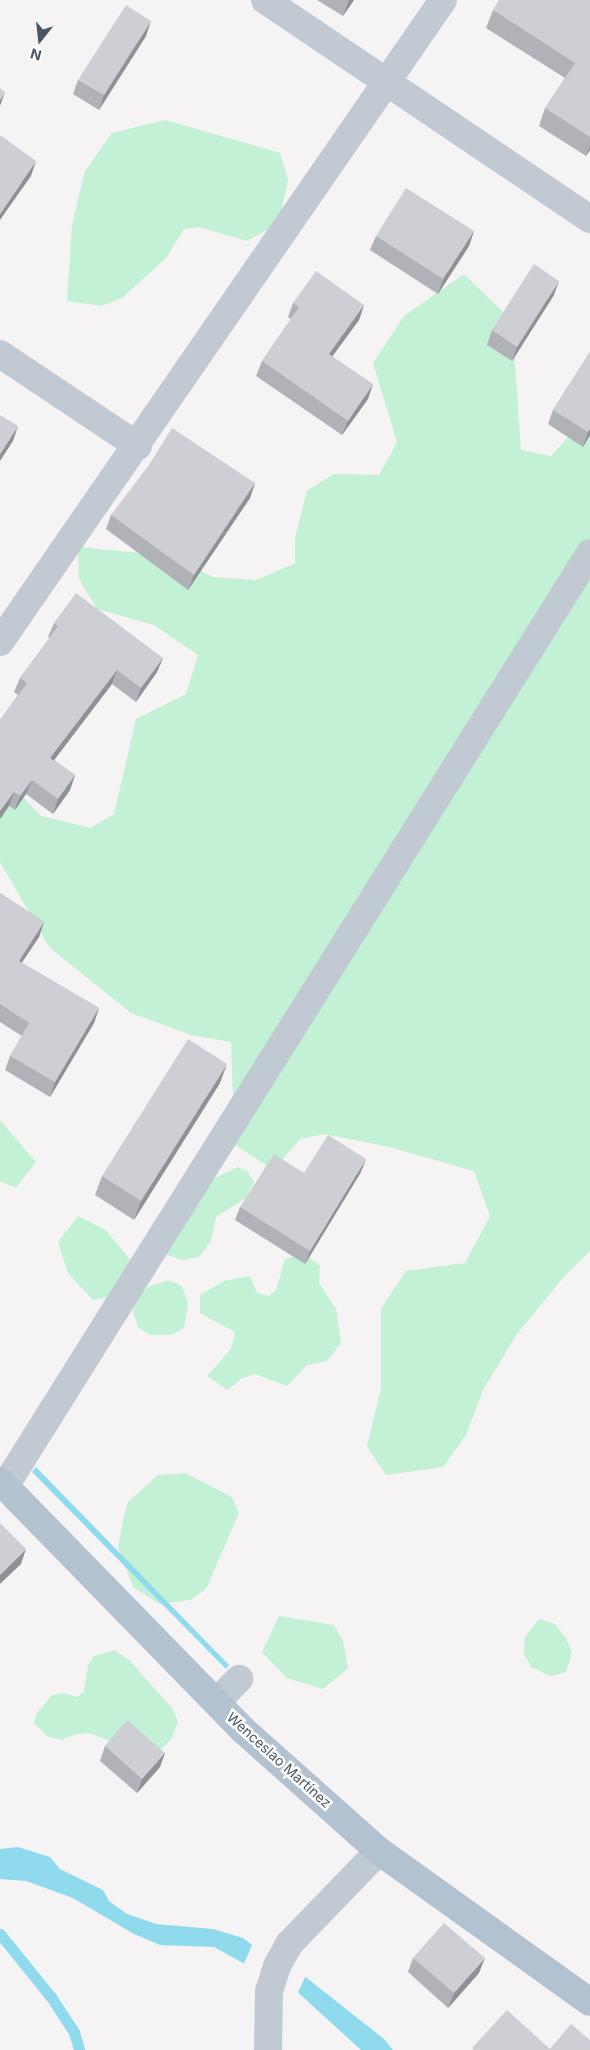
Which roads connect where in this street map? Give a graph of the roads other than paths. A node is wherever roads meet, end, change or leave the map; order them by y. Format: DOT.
graph roads {
  1 [pos="265,0"];
  2 [pos="442,0"];
  3 [pos="387,80"];
  4 [pos="590,219"];
  5 [pos="0,354"];
  6 [pos="138,446"];
  7 [pos="590,553"];
  8 [pos="0,642"];
  9 [pos="2,1484"];
  10 [pos="238,1678"];
  11 [pos="216,1702"];
  12 [pos="379,1851"];
  13 [pos="590,2002"];
  14 [pos="268,2050"];
  1 -- 3 [label="street"];
  2 -- 3 [label="street"];
  3 -- 4 [label="street"];
  3 -- 6 [label="street"];
  5 -- 6 [label="street"];
  6 -- 8 [label="street"];
  7 -- 9 [label="street"];
  9 -- 11 [label="main road, Wenceslao Martínez"];
  10 -- 11 [label="street"];
  11 -- 12 [label="main road, Wenceslao Martínez"];
  12 -- 13 [label="main road, Wenceslao Martínez"];
  12 -- 14 [label="street"];
}
